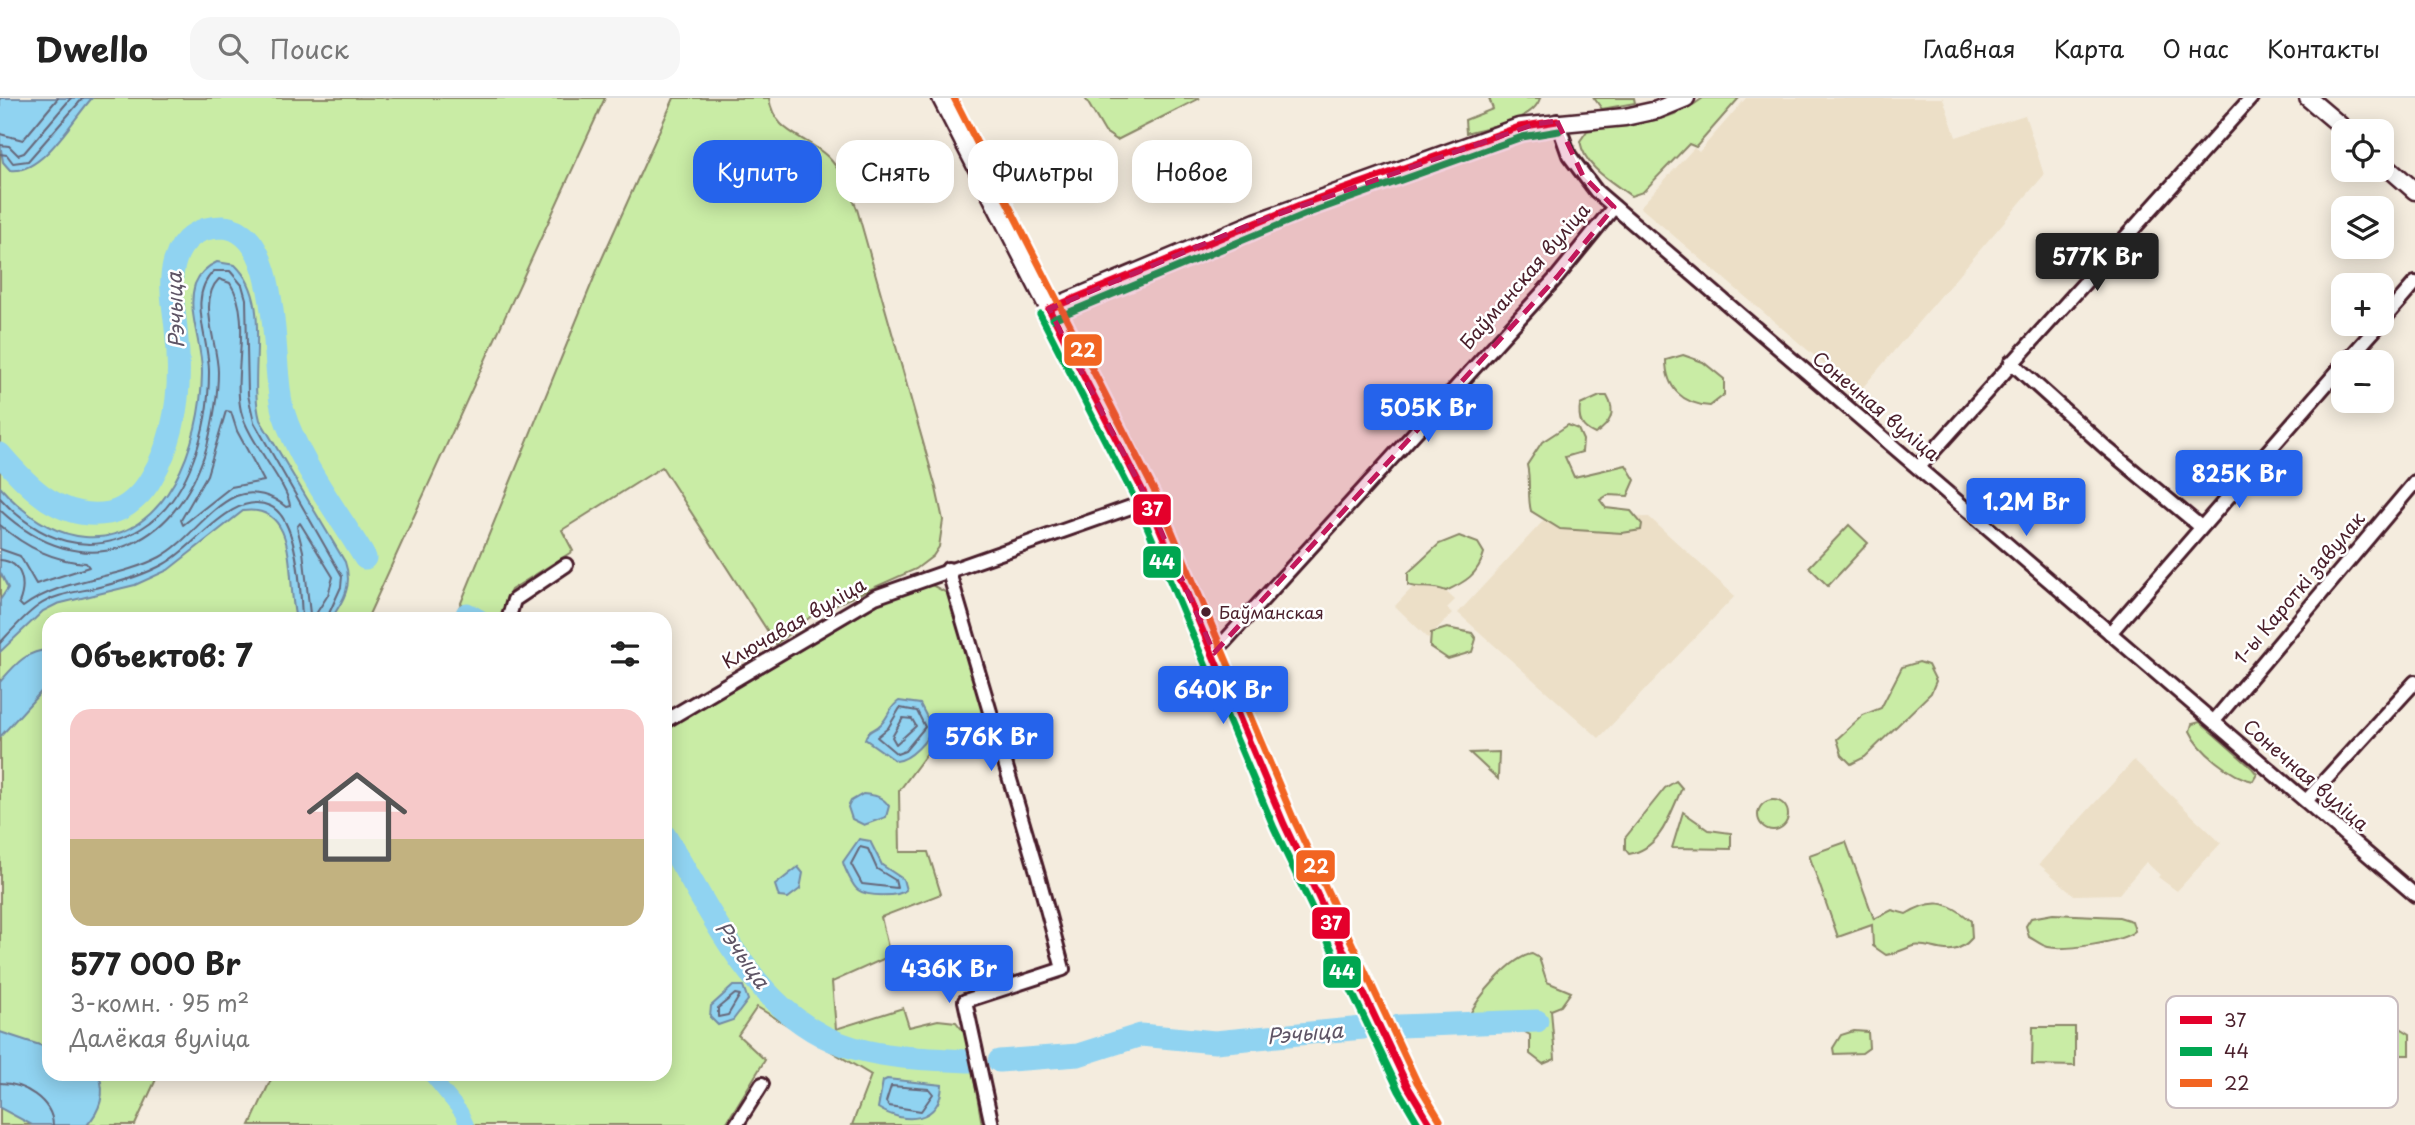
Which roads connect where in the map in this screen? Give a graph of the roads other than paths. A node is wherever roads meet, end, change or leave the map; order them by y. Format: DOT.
graph roads {
  1 [pos="942,98"];
  2 [pos="1686,98"];
  3 [pos="2251,98"];
  4 [pos="2308,98"];
  5 [pos="2333,119"];
  6 [pos="1557,121"];
  7 [pos="2394,173"];
  8 [pos="2415,191"];
  9 [pos="1614,207"];
  10 [pos="2415,283"];
  11 [pos="2394,308"];
  12 [pos="1049,309"];
  13 [pos="2370,336"];
  14 [pos="2357,350"];
  15 [pos="2011,362"];
  16 [pos="2331,380"];
  17 [pos="1919,467"];
  18 [pos="2415,482"];
  19 [pos="1148,501"];
  20 [pos="2201,527"];
  21 [pos="566,565"];
  22 [pos="948,569"];
  23 [pos="510,612"];
  24 [pos="2110,633"];
  25 [pos="1214,653"];
  26 [pos="2415,682"];
  27 [pos="672,717"];
  28 [pos="2214,721"];
  29 [pos="2306,801"];
  30 [pos="2415,893"];
  31 [pos="762,1084"];
  32 [pos="736,1125"];
  33 [pos="992,1125"];
  34 [pos="1431,1125"];
  1 -- 12 [label="main road"];
  2 -- 6 [label="street"];
  3 -- 15 [label="street"];
  4 -- 5 [label="street"];
  6 -- 9 [label="street, Сонечная вуліца"];
  6 -- 12 [label="street"];
  7 -- 8 [label="street"];
  9 -- 17 [label="street, Сонечная вуліца"];
  9 -- 25 [label="street, Баўманская вуліца"];
  10 -- 11 [label="street"];
  12 -- 19 [label="main road"];
  13 -- 14 [label="street"];
  15 -- 17 [label="street"];
  15 -- 20 [label="street"];
  16 -- 20 [label="street"];
  17 -- 24 [label="street, Сонечная вуліца"];
  18 -- 28 [label="street, 1-ы Кароткі завулак"];
  19 -- 22 [label="street, Ключавая вуліца"];
  19 -- 25 [label="main road"];
  20 -- 24 [label="street"];
  21 -- 23 [label="street"];
  22 -- 27 [label="street, Ключавая вуліца"];
  22 -- 33 [label="street"];
  24 -- 28 [label="street, Сонечная вуліца"];
  25 -- 34 [label="main road"];
  26 -- 29 [label="street"];
  28 -- 29 [label="street, Сонечная вуліца"];
  29 -- 30 [label="street, Сонечная вуліца"];
  31 -- 32 [label="street"];
}
